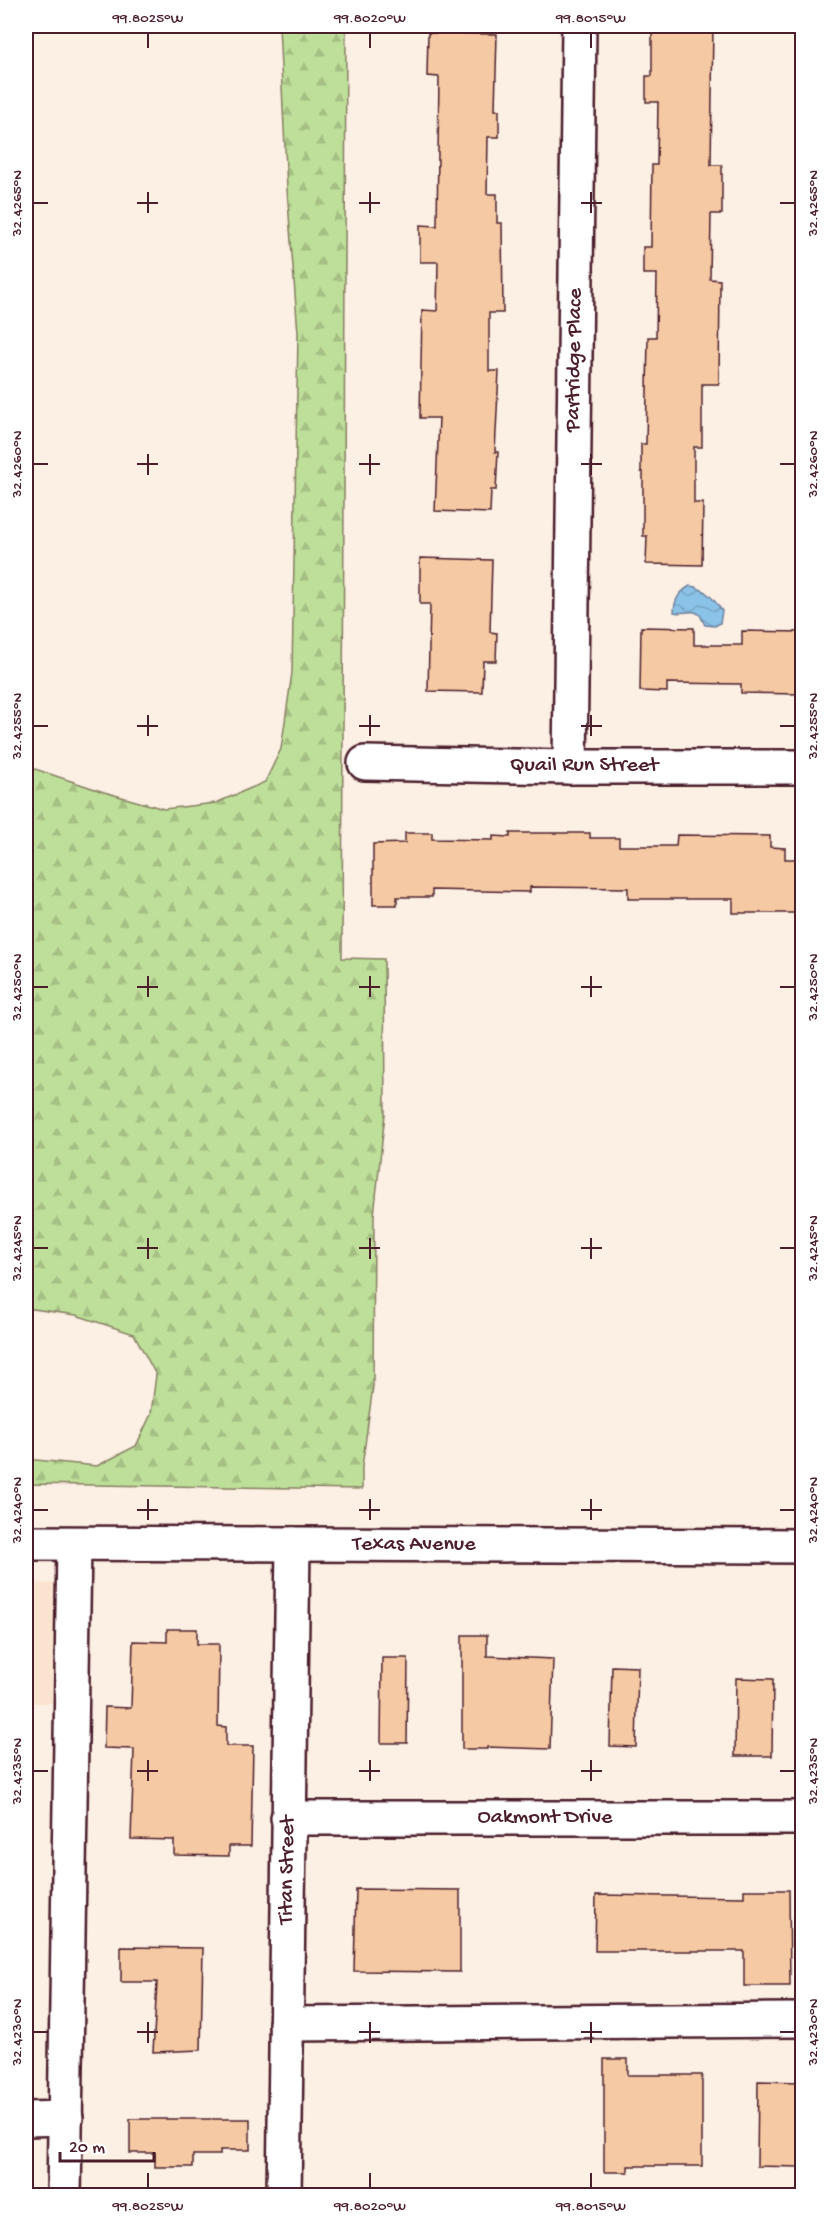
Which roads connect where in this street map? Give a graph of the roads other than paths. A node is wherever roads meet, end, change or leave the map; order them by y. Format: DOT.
graph roads {
  1 [pos="579,26"];
  2 [pos="365,763"];
  3 [pos="570,767"];
  4 [pos="802,767"];
  5 [pos="26,1543"];
  6 [pos="74,1544"];
  7 [pos="293,1544"];
  8 [pos="802,1546"];
  9 [pos="288,1818"];
  10 [pos="802,1818"];
  11 [pos="802,2020"];
  12 [pos="286,2024"];
  13 [pos="66,2118"];
  14 [pos="26,2119"];
  15 [pos="64,2196"];
  16 [pos="284,2196"];
  1 -- 3 [label="street, Partridge Place"];
  2 -- 3 [label="street, Quail Run Street"];
  3 -- 4 [label="street, Quail Run Street"];
  5 -- 6 [label="street, Texas Avenue"];
  6 -- 7 [label="street, Texas Avenue"];
  6 -- 13 [label="street"];
  7 -- 8 [label="street, Texas Avenue"];
  7 -- 9 [label="street, Titan Street"];
  9 -- 10 [label="street, Oakmont Drive"];
  9 -- 12 [label="street, Titan Street"];
  11 -- 12 [label="street"];
  12 -- 16 [label="street, Titan Street"];
  13 -- 14 [label="street"];
  13 -- 15 [label="street"];
}
